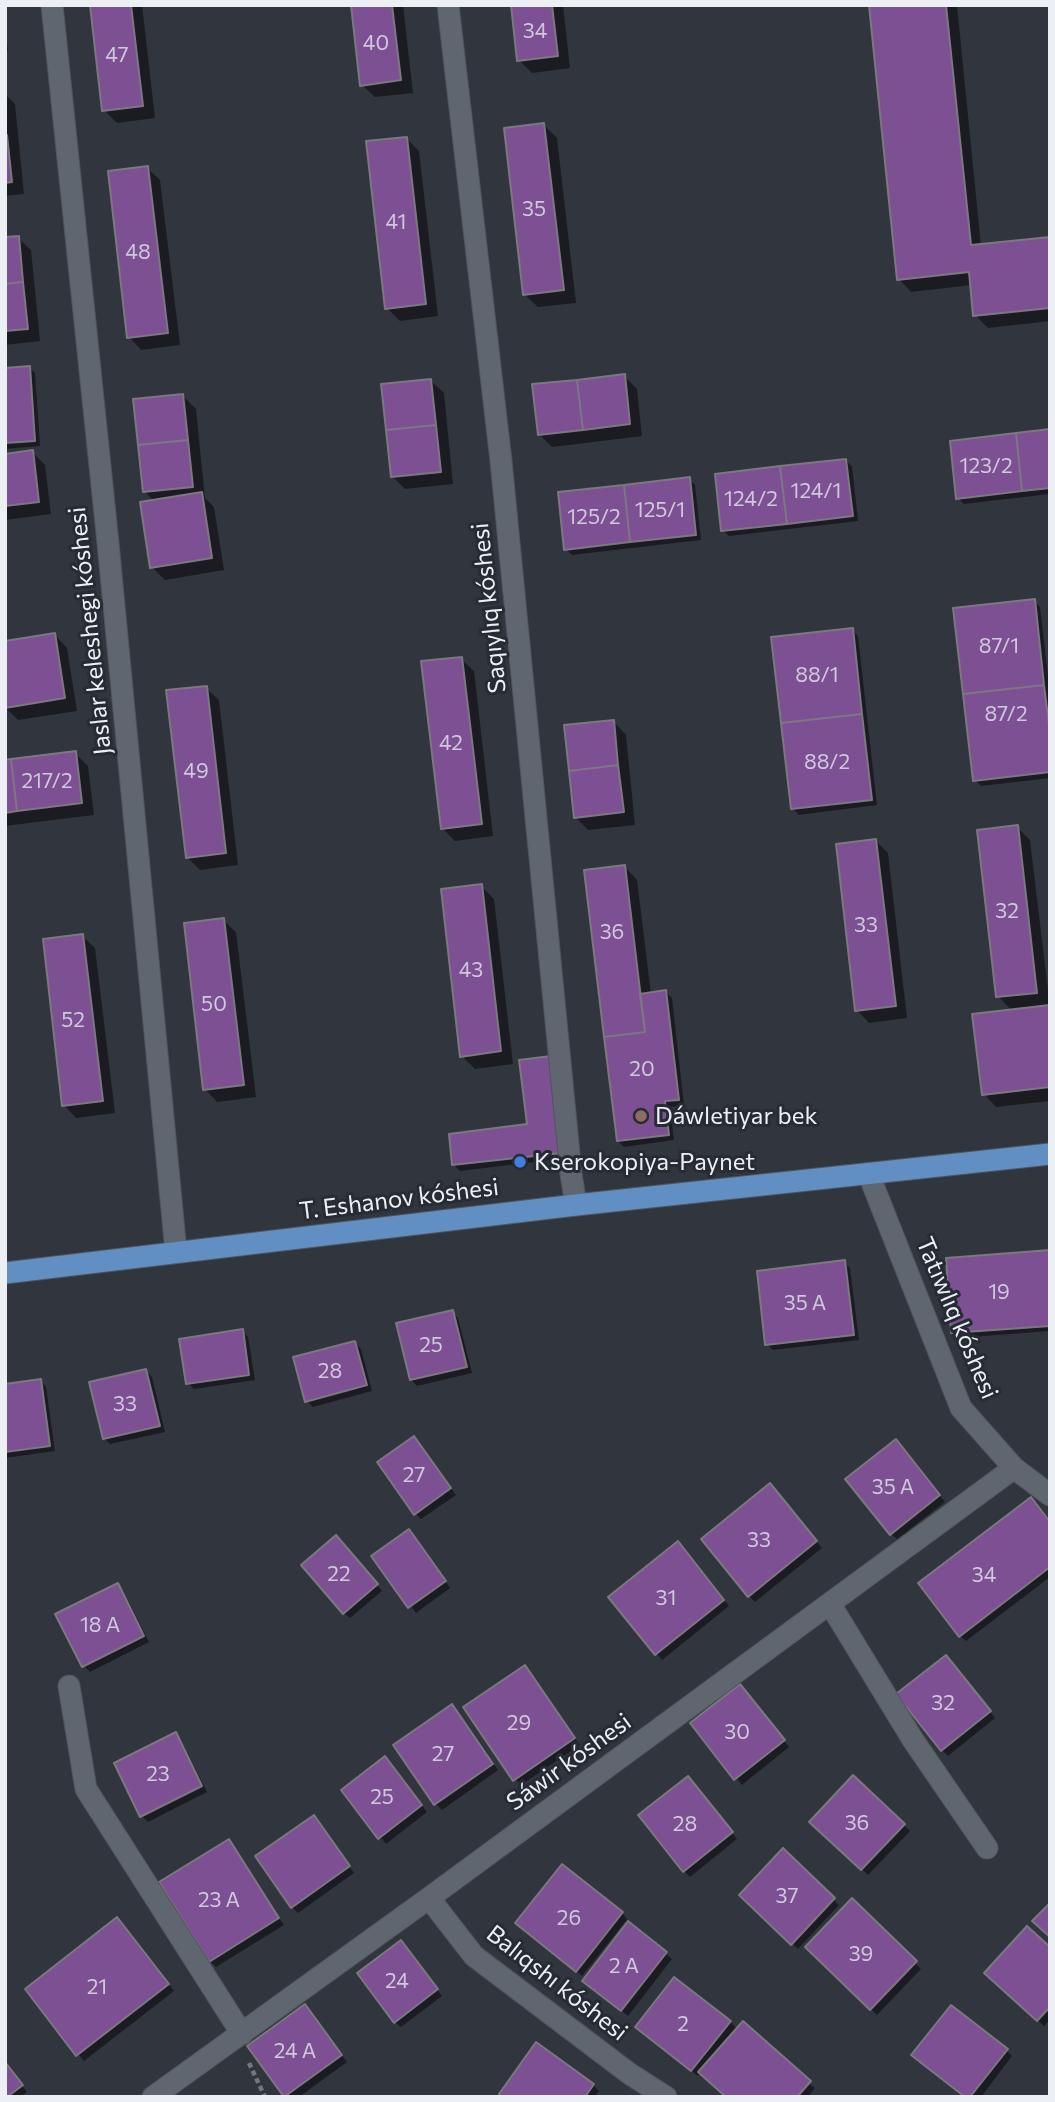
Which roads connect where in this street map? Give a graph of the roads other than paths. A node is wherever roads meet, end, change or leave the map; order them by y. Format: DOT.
graph roads {
  1 [pos="52,5"];
  2 [pos="448,5"];
  3 [pos="1050,1154"];
  4 [pos="869,1174"];
  5 [pos="576,1205"];
  6 [pos="176,1252"];
  7 [pos="5,1273"];
  8 [pos="1014,1468"];
  9 [pos="1050,1496"];
  10 [pos="830,1604"];
  11 [pos="69,1686"];
  12 [pos="987,1848"];
  13 [pos="429,1898"];
  14 [pos="242,2034"];
  15 [pos="153,2097"];
  16 [pos="666,2097"];
  1 -- 6 [label="street, Jaslar keleshegi kóshesi"];
  2 -- 5 [label="street, Saqıylıq kóshesi"];
  3 -- 4 [label="main road, T. Eshanov kóshesi"];
  4 -- 5 [label="main road, T. Eshanov kóshesi"];
  4 -- 8 [label="street, Tatıwlıq kóshesi"];
  5 -- 6 [label="main road, T. Eshanov kóshesi"];
  6 -- 7 [label="main road, T. Eshanov kóshesi"];
  8 -- 9 [label="street, Tatıwlıq kóshesi"];
  8 -- 10 [label="street, Sáwir kóshesi"];
  10 -- 12 [label="street"];
  10 -- 13 [label="street, Sáwir kóshesi"];
  11 -- 14 [label="street"];
  13 -- 14 [label="street, Sáwir kóshesi"];
  13 -- 16 [label="street, Balıqshı kóshesi"];
  14 -- 15 [label="street, Sáwir kóshesi"];
}
